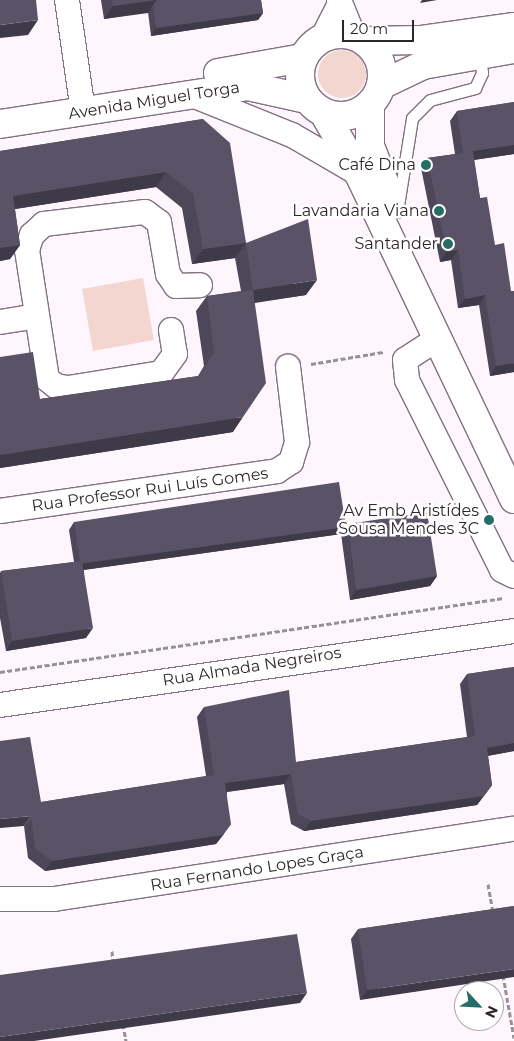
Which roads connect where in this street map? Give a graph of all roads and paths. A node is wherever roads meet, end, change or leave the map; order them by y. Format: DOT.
graph roads {
  1 [pos="67,0"];
  2 [pos="339,3"];
  3 [pos="514,27"];
  4 [pos="323,37"];
  5 [pos="359,38"];
  6 [pos="514,48"];
  7 [pos="480,54"];
  8 [pos="303,58"];
  9 [pos="190,94"];
  10 [pos="376,94"];
  11 [pos="82,102"];
  12 [pos="0,106"];
  13 [pos="315,106"];
  14 [pos="0,124"];
  15 [pos="359,174"];
  16 [pos="397,212"];
  17 [pos="200,285"];
  18 [pos="37,316"];
  19 [pos="0,322"];
  20 [pos="171,330"];
  21 [pos="438,339"];
  22 [pos="372,356"];
  23 [pos="297,366"];
  24 [pos="514,456"];
  25 [pos="514,499"];
  26 [pos="0,511"];
  27 [pos="511,586"];
  28 [pos="511,627"];
  29 [pos="0,672"];
  30 [pos="0,705"];
  31 [pos="514,829"];
  32 [pos="488,884"];
  33 [pos="0,899"];
  34 [pos="494,918"];
  35 [pos="112,951"];
  36 [pos="502,969"];
  37 [pos="115,970"];
  38 [pos="122,1018"];
  39 [pos="514,1038"];
  40 [pos="126,1041"];
  1 -- 11 [label="street"];
  2 -- 4 [label="street"];
  2 -- 5 [label="street"];
  3 -- 5 [label="street"];
  4 -- 5 [label="street"];
  4 -- 8 [label="street"];
  5 -- 10 [label="street"];
  6 -- 7 [label="street"];
  7 -- 10 [label="street"];
  7 -- 16 [label="lane"];
  8 -- 11 [label="street, Avenida Miguel Torga"];
  8 -- 13 [label="street"];
  9 -- 11 [label="street, Avenida Miguel Torga"];
  9 -- 13 [label="street, Avenida Miguel Torga"];
  9 -- 15 [label="street"];
  10 -- 13 [label="street"];
  10 -- 16 [label="street"];
  11 -- 12 [label="street, Avenida Miguel Torga"];
  11 -- 14 [label="street, Avenida Miguel Torga"];
  13 -- 15 [label="street"];
  15 -- 21 [label="street"];
  16 -- 24 [label="street"];
  17 -- 18 [label="street"];
  18 -- 19 [label="street"];
  18 -- 20 [label="street"];
  21 -- 25 [label="street"];
  21 -- 27 [label="street"];
  22 -- 23 [label="path"];
  23 -- 26 [label="street, Rua Professor Rui Luís Gomes"];
  27 -- 29 [label="path"];
  28 -- 30 [label="street, Rua Almada Negreiros"];
  31 -- 33 [label="street, Rua Fernando Lopes Graça"];
  32 -- 34 [label="path"];
  35 -- 37 [label="path"];
  36 -- 39 [label="path"];
  38 -- 40 [label="path"];
}
